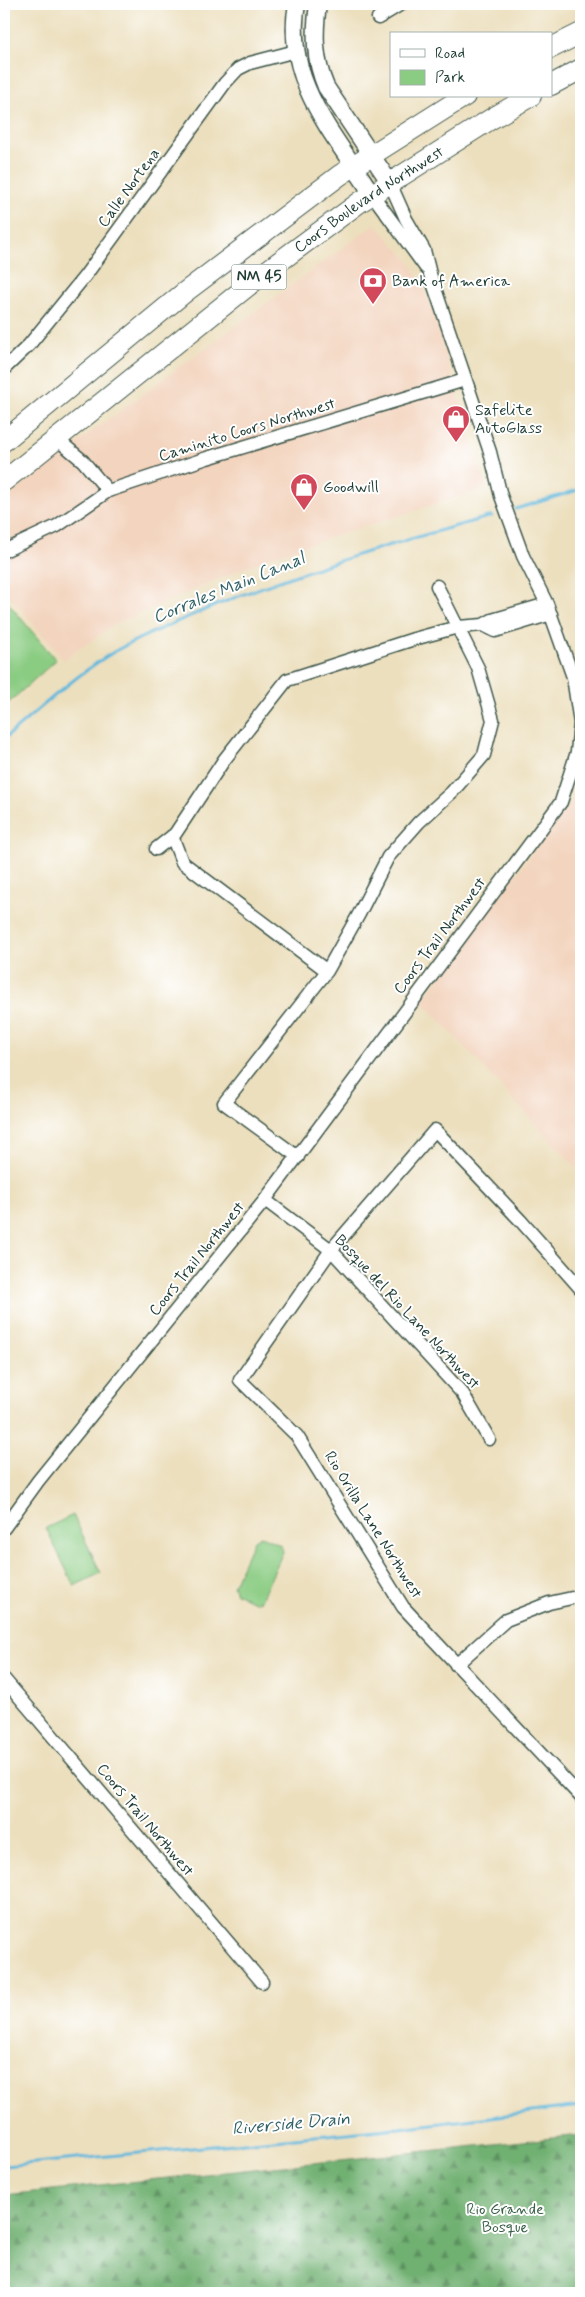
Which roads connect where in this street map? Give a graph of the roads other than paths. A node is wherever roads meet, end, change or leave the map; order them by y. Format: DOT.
graph roads {
  1 [pos="297,4"];
  2 [pos="318,4"];
  3 [pos="401,4"];
  4 [pos="378,18"];
  5 [pos="581,33"];
  6 [pos="552,48"];
  7 [pos="296,51"];
  8 [pos="581,69"];
  9 [pos="552,84"];
  10 [pos="462,98"];
  11 [pos="528,98"];
  12 [pos="371,154"];
  13 [pos="354,166"];
  14 [pos="390,183"];
  15 [pos="372,194"];
  16 [pos="430,274"];
  17 [pos="4,369"];
  18 [pos="465,380"];
  19 [pos="7,434"];
  20 [pos="57,439"];
  21 [pos="4,481"];
  22 [pos="108,491"];
  23 [pos="4,551"];
  24 [pos="437,586"];
  25 [pos="548,609"];
  26 [pos="458,627"];
  27 [pos="172,836"];
  28 [pos="156,849"];
  29 [pos="327,971"];
  30 [pos="298,1157"];
  31 [pos="264,1200"];
  32 [pos="331,1250"];
  33 [pos="581,1289"];
  34 [pos="489,1439"];
  35 [pos="4,1528"];
  36 [pos="581,1596"];
  37 [pos="456,1665"];
  38 [pos="4,1679"];
  39 [pos="581,1798"];
  40 [pos="262,1982"];
  1 -- 7 [label="street"];
  2 -- 12 [label="street"];
  3 -- 4 [label="street"];
  5 -- 6 [label="main road"];
  7 -- 13 [label="street"];
  7 -- 17 [label="street, Calle Nortena"];
  8 -- 9 [label="main road"];
  10 -- 12 [label="main road, Coors Boulevard Northwest / NM 45"];
  11 -- 14 [label="main road, Coors Boulevard Northwest / NM 45"];
  12 -- 13 [label="main road, Coors Boulevard Northwest / NM 45"];
  12 -- 14 [label="street"];
  13 -- 15 [label="street"];
  13 -- 19 [label="main road, Coors Boulevard Northwest / NM 45"];
  14 -- 15 [label="main road, Coors Boulevard Northwest / NM 45"];
  14 -- 16 [label="street"];
  15 -- 16 [label="street"];
  15 -- 20 [label="main road, Coors Boulevard Northwest / NM 45"];
  16 -- 18 [label="street, Coors Trail Northwest"];
  18 -- 22 [label="street, Caminito Coors Northwest"];
  18 -- 25 [label="street, Coors Trail Northwest"];
  20 -- 21 [label="main road, Coors Boulevard Northwest / NM 45"];
  20 -- 22 [label="street"];
  22 -- 23 [label="street, Caminito Coors Northwest"];
  24 -- 26 [label="street"];
  25 -- 26 [label="street"];
  25 -- 30 [label="street, Coors Trail Northwest"];
  26 -- 27 [label="street"];
  26 -- 29 [label="street"];
  27 -- 28 [label="street"];
  27 -- 29 [label="street"];
  29 -- 30 [label="street"];
  30 -- 31 [label="street, Coors Trail Northwest"];
  31 -- 32 [label="street, Bosque del Rio Lane Northwest"];
  31 -- 35 [label="street, Coors Trail Northwest"];
  32 -- 33 [label="street"];
  32 -- 34 [label="street, Bosque del Rio Lane Northwest"];
  32 -- 37 [label="street, Rio Orilla Lane Northwest"];
  36 -- 37 [label="street"];
  37 -- 39 [label="street, Rio Orilla Lane Northwest"];
  38 -- 40 [label="street, Coors Trail Northwest"];
}
